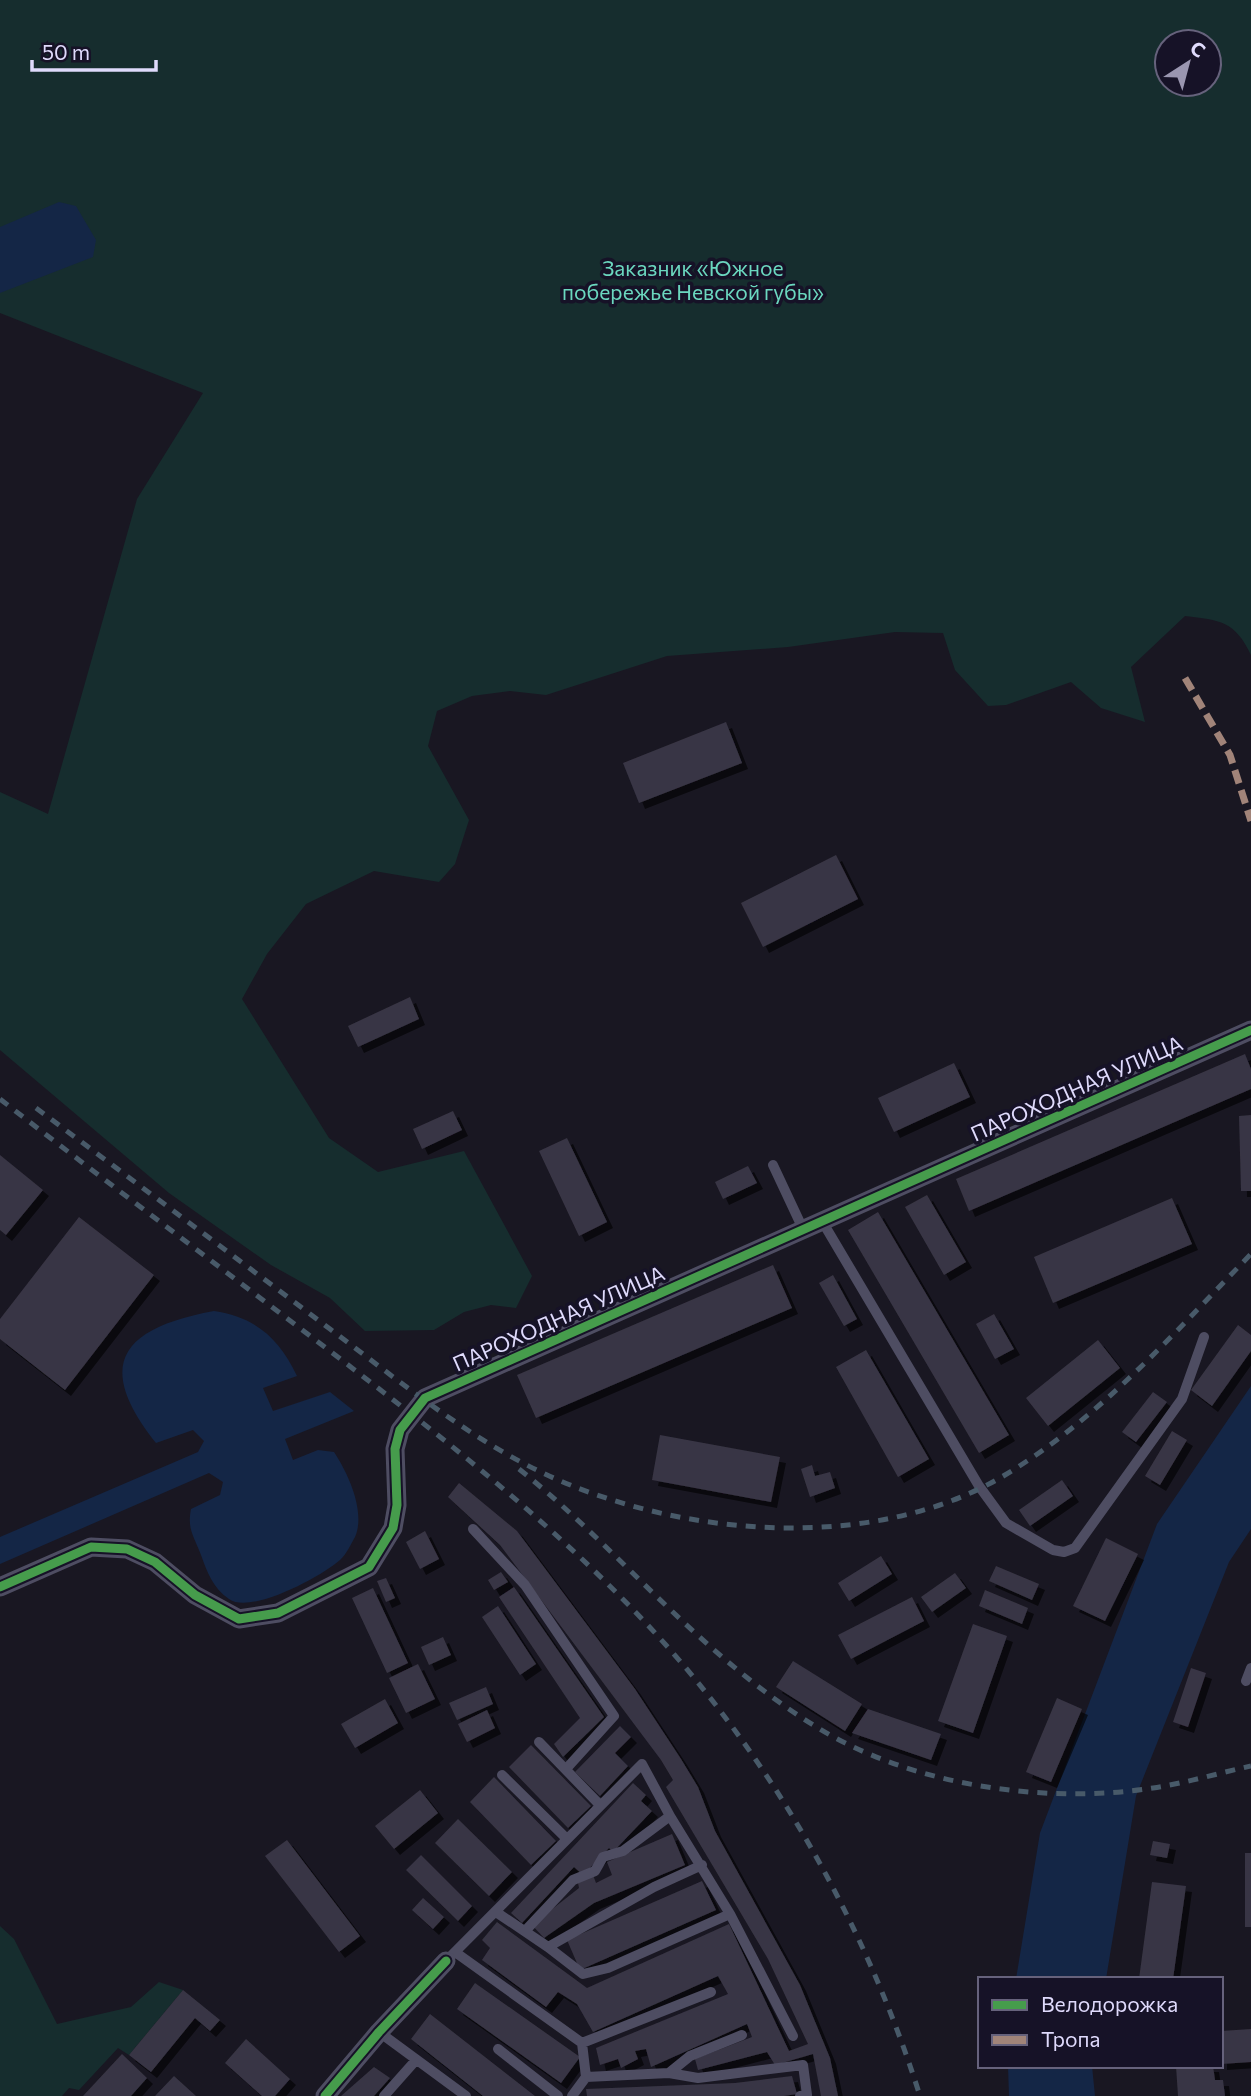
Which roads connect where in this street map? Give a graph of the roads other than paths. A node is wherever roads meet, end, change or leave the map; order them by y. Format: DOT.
graph roads {
  1 [pos="1251,1030"];
  2 [pos="773,1165"];
  3 [pos="822,1221"];
  4 [pos="803,1229"];
  5 [pos="1204,1337"];
  6 [pos="472,1530"];
  7 [pos="0,1587"];
  8 [pos="1251,1668"];
  9 [pos="1246,1681"];
  10 [pos="539,1742"];
  11 [pos="566,1769"];
  12 [pos="502,1774"];
  13 [pos="600,1804"];
  14 [pos="670,1816"];
  15 [pos="566,1838"];
  16 [pos="702,1865"];
  17 [pos="496,1912"];
  18 [pos="730,1914"];
  19 [pos="524,1931"];
  20 [pos="548,1947"];
  21 [pos="450,1957"];
  22 [pos="711,1992"];
  23 [pos="379,2032"];
  24 [pos="742,2035"];
  25 [pos="793,2036"];
  26 [pos="582,2043"];
  27 [pos="498,2049"];
  28 [pos="416,2060"];
  29 [pos="669,2073"];
  30 [pos="586,2077"];
  31 [pos="452,2086"];
  32 [pos="325,2096"];
  33 [pos="384,2096"];
  34 [pos="446,2096"];
  35 [pos="466,2096"];
  36 [pos="558,2096"];
  37 [pos="572,2096"];
  38 [pos="800,2096"];
  1 -- 3 [label="street, ПАРОХОДНАЯ УЛИЦА"];
  2 -- 4 [label="lane"];
  3 -- 4 [label="street, ПАРОХОДНАЯ УЛИЦА"];
  3 -- 5 [label="lane"];
  4 -- 7 [label="street, ПАРОХОДНАЯ УЛИЦА"];
  6 -- 11 [label="lane"];
  8 -- 9 [label="lane"];
  10 -- 11 [label="lane"];
  11 -- 13 [label="lane"];
  12 -- 15 [label="lane"];
  13 -- 14 [label="lane"];
  13 -- 15 [label="lane"];
  14 -- 16 [label="lane"];
  14 -- 19 [label="lane"];
  15 -- 17 [label="lane"];
  16 -- 18 [label="lane"];
  16 -- 20 [label="lane"];
  17 -- 19 [label="lane"];
  17 -- 21 [label="lane"];
  18 -- 20 [label="lane"];
  18 -- 25 [label="lane"];
  19 -- 20 [label="lane"];
  21 -- 23 [label="street"];
  21 -- 26 [label="lane"];
  22 -- 26 [label="lane"];
  23 -- 28 [label="lane"];
  23 -- 32 [label="street"];
  24 -- 29 [label="lane"];
  26 -- 30 [label="lane"];
  27 -- 36 [label="lane"];
  28 -- 31 [label="lane"];
  28 -- 33 [label="lane"];
  29 -- 30 [label="lane"];
  29 -- 38 [label="lane"];
  30 -- 37 [label="lane"];
  31 -- 34 [label="lane"];
  31 -- 35 [label="lane"];
}
